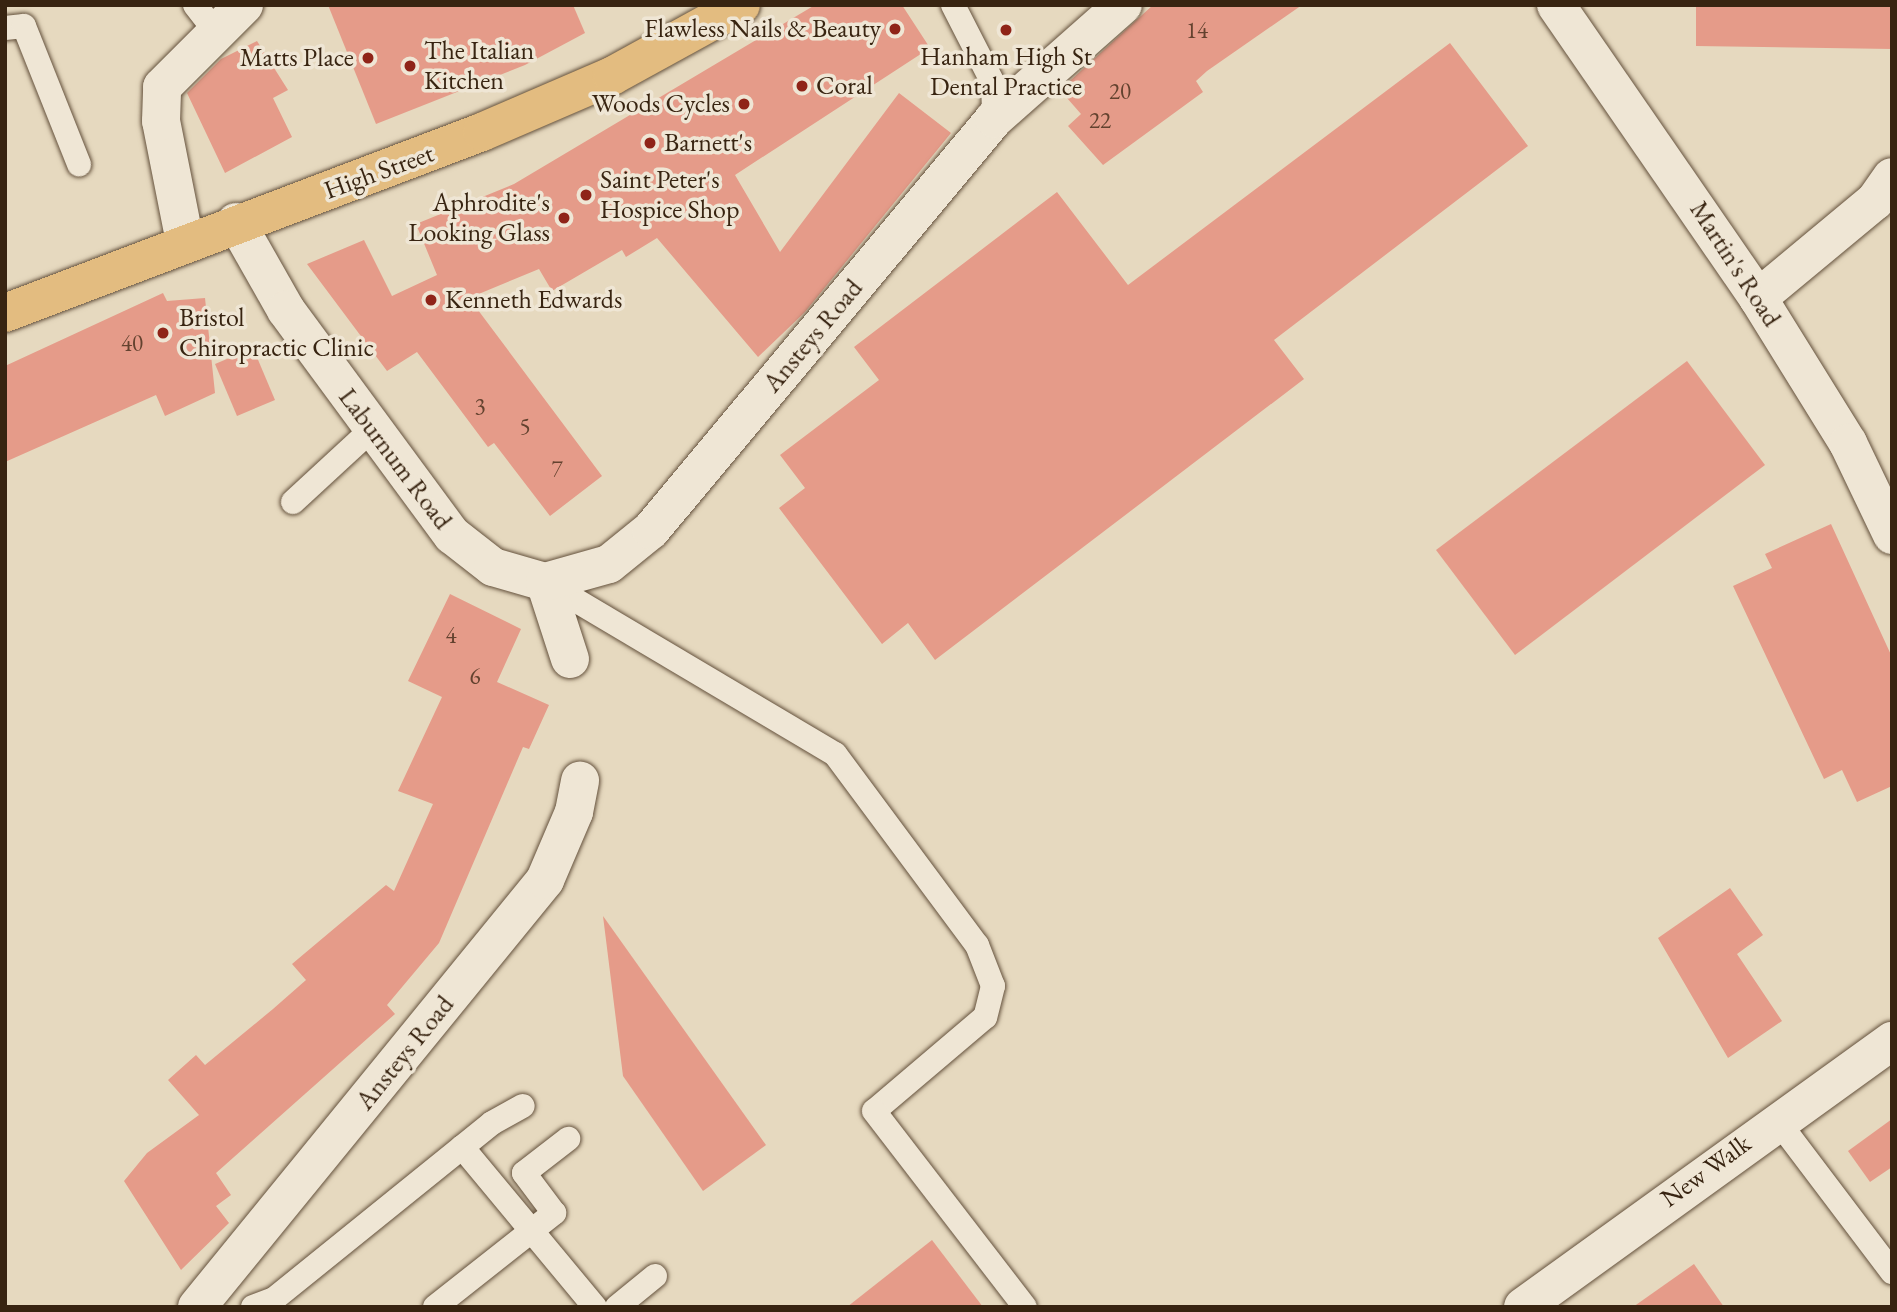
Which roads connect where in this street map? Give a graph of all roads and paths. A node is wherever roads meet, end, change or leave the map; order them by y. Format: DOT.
graph roads {
  1 [pos="244,5"];
  2 [pos="741,5"];
  3 [pos="953,5"];
  4 [pos="1123,5"];
  5 [pos="1556,5"];
  6 [pos="205,18"];
  7 [pos="5,28"];
  8 [pos="994,119"];
  9 [pos="79,164"];
  10 [pos="1892,177"];
  11 [pos="236,222"];
  12 [pos="185,242"];
  13 [pos="1758,298"];
  14 [pos="5,313"];
  15 [pos="372,429"];
  16 [pos="293,502"];
  17 [pos="1892,535"];
  18 [pos="545,582"];
  19 [pos="570,659"];
  20 [pos="580,781"];
  21 [pos="1892,1041"];
  22 [pos="523,1106"];
  23 [pos="1777,1121"];
  24 [pos="568,1139"];
  25 [pos="461,1147"];
  26 [pos="531,1231"];
  27 [pos="1892,1272"];
  28 [pos="655,1276"];
  29 [pos="1542,1301"];
  30 [pos="197,1307"];
  31 [pos="253,1307"];
  32 [pos="435,1307"];
  33 [pos="595,1307"];
  34 [pos="617,1307"];
  35 [pos="1025,1307"];
  1 -- 6 [label="street"];
  2 -- 11 [label="main road, High Street"];
  3 -- 8 [label="lane"];
  4 -- 8 [label="street, Ansteys Road"];
  5 -- 13 [label="street, Martin's Road"];
  6 -- 12 [label="street"];
  7 -- 9 [label="lane"];
  8 -- 18 [label="street, Ansteys Road"];
  10 -- 13 [label="street"];
  11 -- 12 [label="main road, High Street"];
  11 -- 15 [label="street, Laburnum Road"];
  12 -- 14 [label="main road, High Street"];
  13 -- 17 [label="street, Martin's Road"];
  15 -- 16 [label="lane"];
  15 -- 18 [label="street, Laburnum Road"];
  18 -- 19 [label="street"];
  18 -- 35 [label="lane"];
  20 -- 30 [label="street, Ansteys Road"];
  21 -- 23 [label="street, New Walk"];
  22 -- 25 [label="lane"];
  23 -- 27 [label="lane"];
  23 -- 29 [label="street, New Walk"];
  24 -- 26 [label="lane"];
  25 -- 26 [label="lane"];
  25 -- 31 [label="lane"];
  26 -- 32 [label="lane"];
  26 -- 33 [label="lane"];
  28 -- 34 [label="lane"];
}
